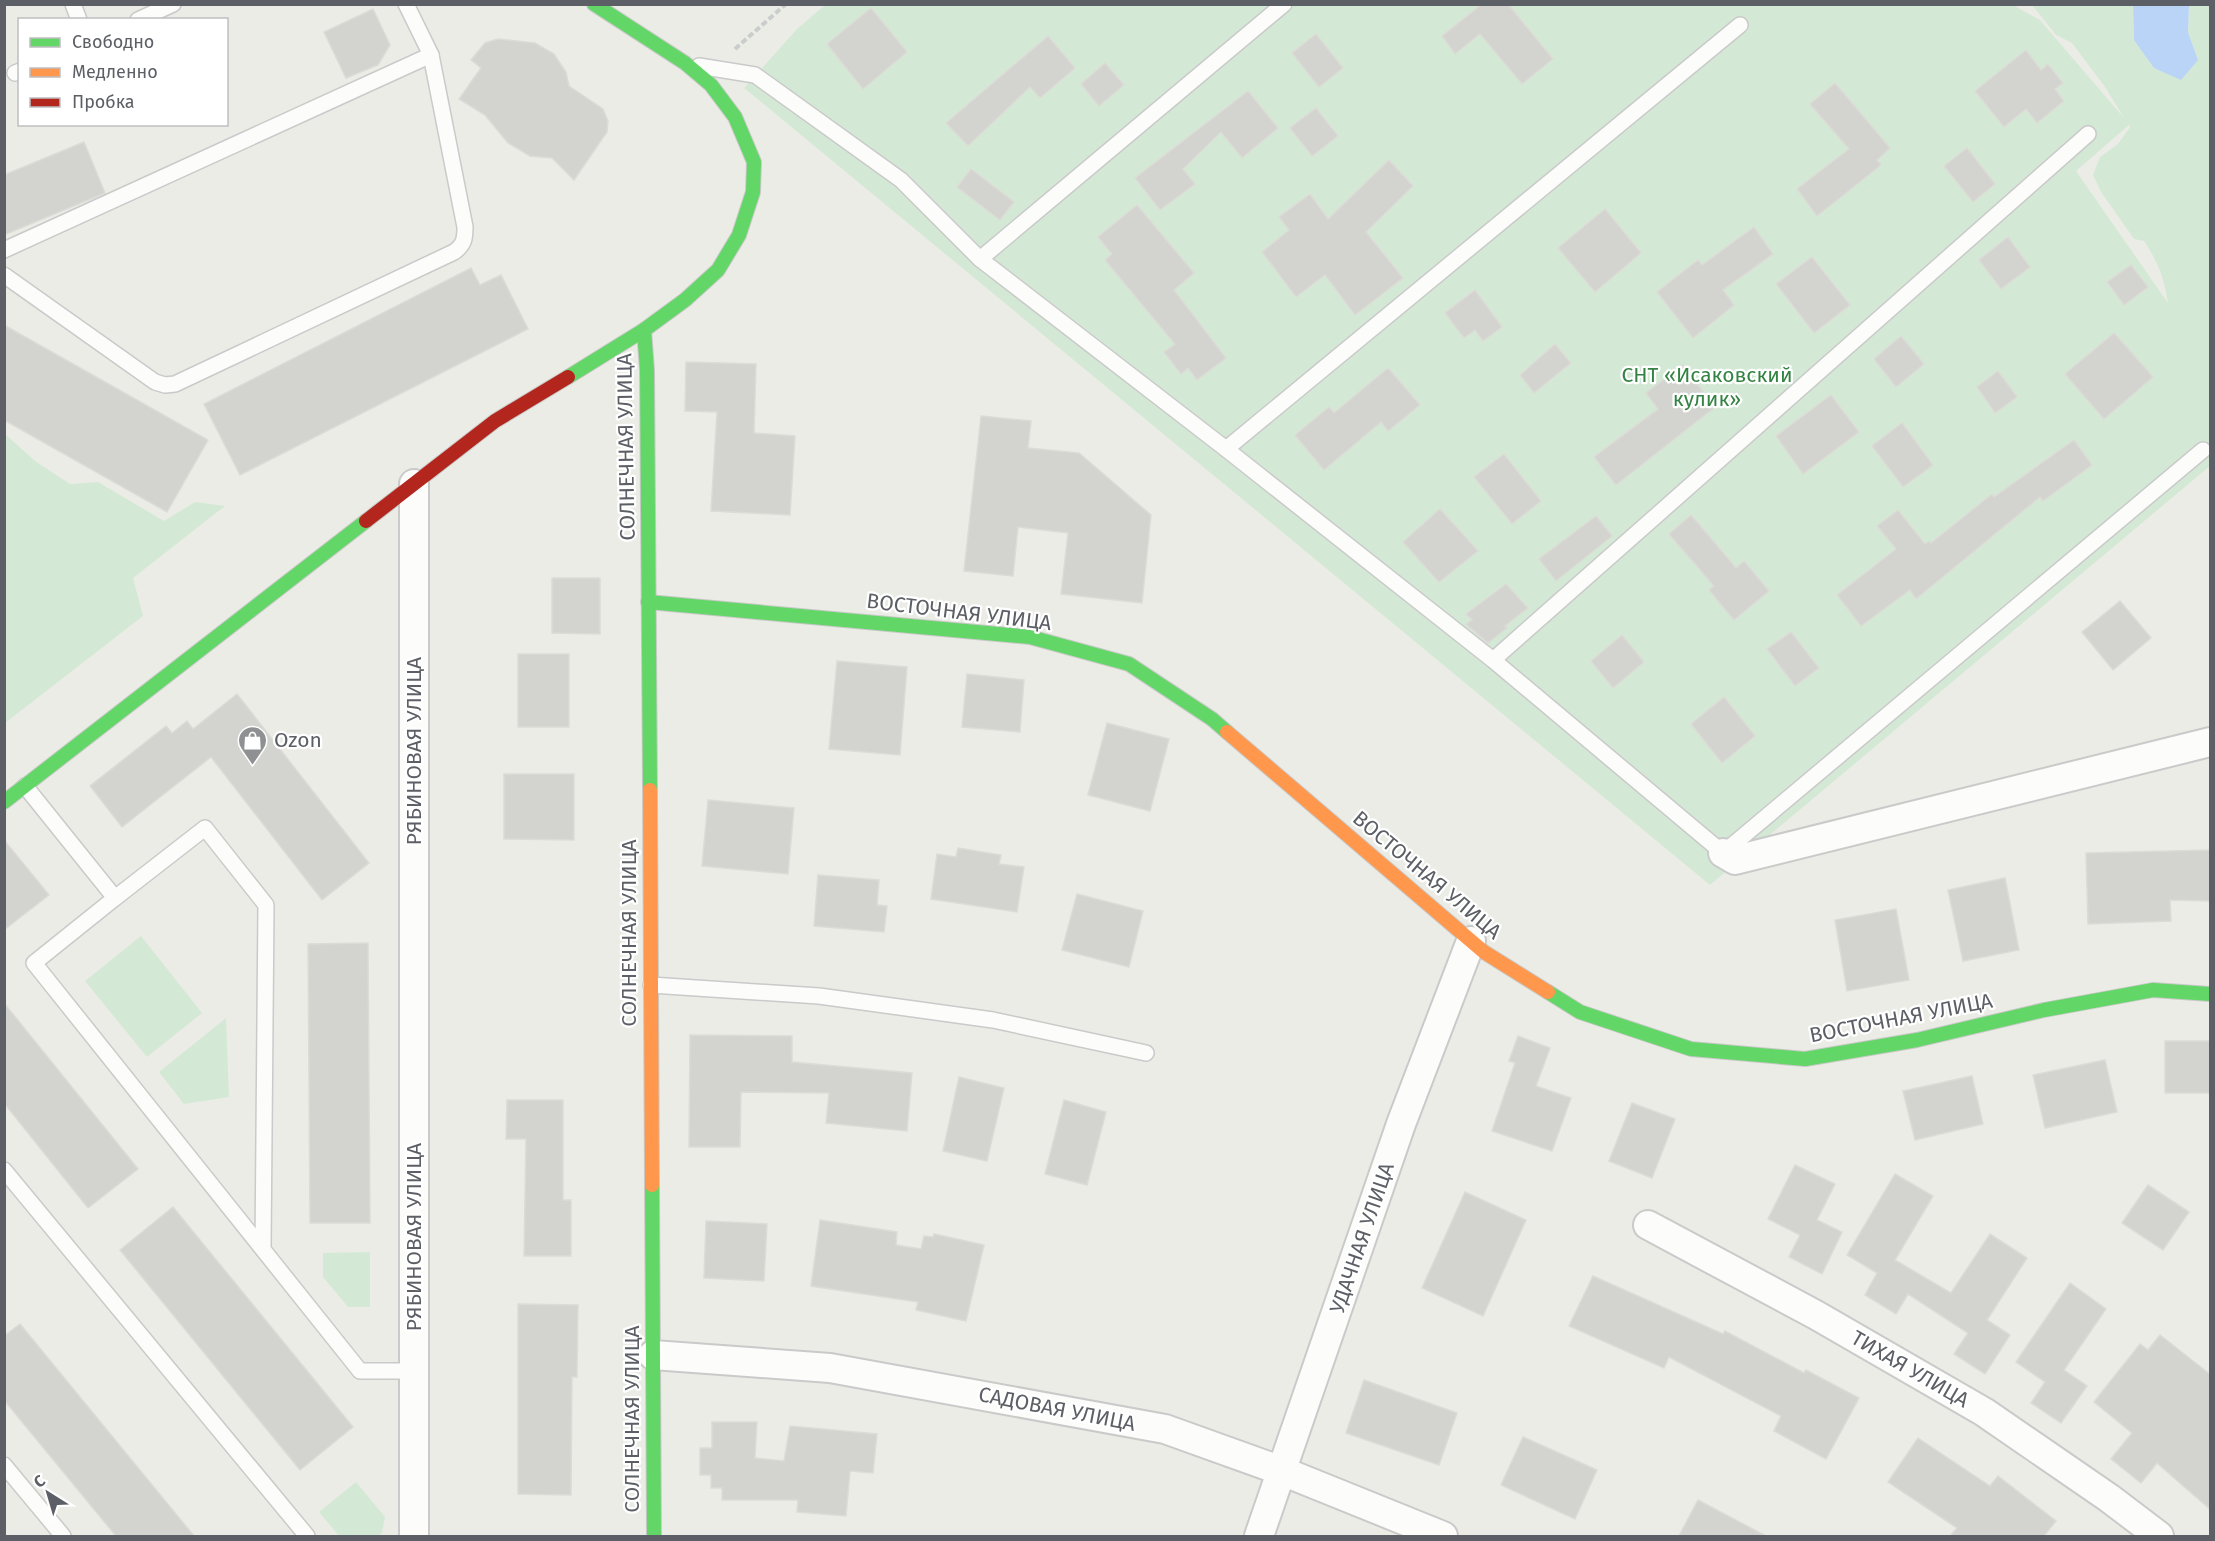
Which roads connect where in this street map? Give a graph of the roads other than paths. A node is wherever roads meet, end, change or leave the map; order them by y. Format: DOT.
graph roads {
  1 [pos="173,4"];
  2 [pos="406,4"];
  3 [pos="594,4"];
  4 [pos="1284,4"];
  5 [pos="142,18"];
  6 [pos="1740,25"];
  7 [pos="431,54"];
  8 [pos="685,63"];
  9 [pos="2088,134"];
  10 [pos="4,250"];
  11 [pos="980,259"];
  12 [pos="4,275"];
  13 [pos="645,330"];
  14 [pos="1226,449"];
  15 [pos="2203,450"];
  16 [pos="414,484"];
  17 [pos="648,602"];
  18 [pos="1493,660"];
  19 [pos="2211,742"];
  20 [pos="25,786"];
  21 [pos="4,802"];
  22 [pos="1723,853"];
  23 [pos="115,898"];
  24 [pos="1471,941"];
  25 [pos="651,985"];
  26 [pos="2211,994"];
  27 [pos="1146,1053"];
  28 [pos="4,1170"];
  29 [pos="1648,1225"];
  30 [pos="263,1249"];
  31 [pos="653,1355"];
  32 [pos="414,1371"];
  33 [pos="4,1465"];
  34 [pos="1282,1471"];
  35 [pos="63,1536"];
  36 [pos="307,1536"];
  37 [pos="414,1536"];
  38 [pos="654,1536"];
  39 [pos="1259,1536"];
  40 [pos="1443,1536"];
  41 [pos="2159,1536"];
  1 -- 5 [label="lane"];
  2 -- 7 [label="lane"];
  3 -- 8 [label="street"];
  4 -- 11 [label="lane"];
  6 -- 14 [label="lane"];
  7 -- 10 [label="lane"];
  7 -- 12 [label="lane"];
  8 -- 11 [label="lane"];
  8 -- 13 [label="street"];
  9 -- 18 [label="lane"];
  11 -- 14 [label="lane"];
  13 -- 16 [label="street"];
  13 -- 17 [label="street, СОЛНЕЧНАЯ УЛИЦА"];
  14 -- 18 [label="lane"];
  15 -- 22 [label="lane"];
  16 -- 20 [label="street"];
  16 -- 32 [label="street, РЯБИНОВАЯ УЛИЦА"];
  17 -- 24 [label="street, ВОСТОЧНАЯ УЛИЦА"];
  17 -- 25 [label="street, СОЛНЕЧНАЯ УЛИЦА"];
  18 -- 22 [label="lane"];
  19 -- 22 [label="street"];
  20 -- 21 [label="street"];
  20 -- 23 [label="lane"];
  23 -- 30 [label="lane"];
  23 -- 30 [label="lane"];
  24 -- 26 [label="street, ВОСТОЧНАЯ УЛИЦА"];
  24 -- 34 [label="street, УДАЧНАЯ УЛИЦА"];
  25 -- 27 [label="lane"];
  25 -- 31 [label="street, СОЛНЕЧНАЯ УЛИЦА"];
  28 -- 36 [label="lane"];
  29 -- 41 [label="street, ТИХАЯ УЛИЦА"];
  30 -- 32 [label="lane"];
  31 -- 34 [label="street, САДОВАЯ УЛИЦА"];
  31 -- 38 [label="street, СОЛНЕЧНАЯ УЛИЦА"];
  32 -- 37 [label="street, РЯБИНОВАЯ УЛИЦА"];
  33 -- 35 [label="lane"];
  34 -- 39 [label="street, УДАЧНАЯ УЛИЦА"];
  34 -- 40 [label="street, САДОВАЯ УЛИЦА"];
}
